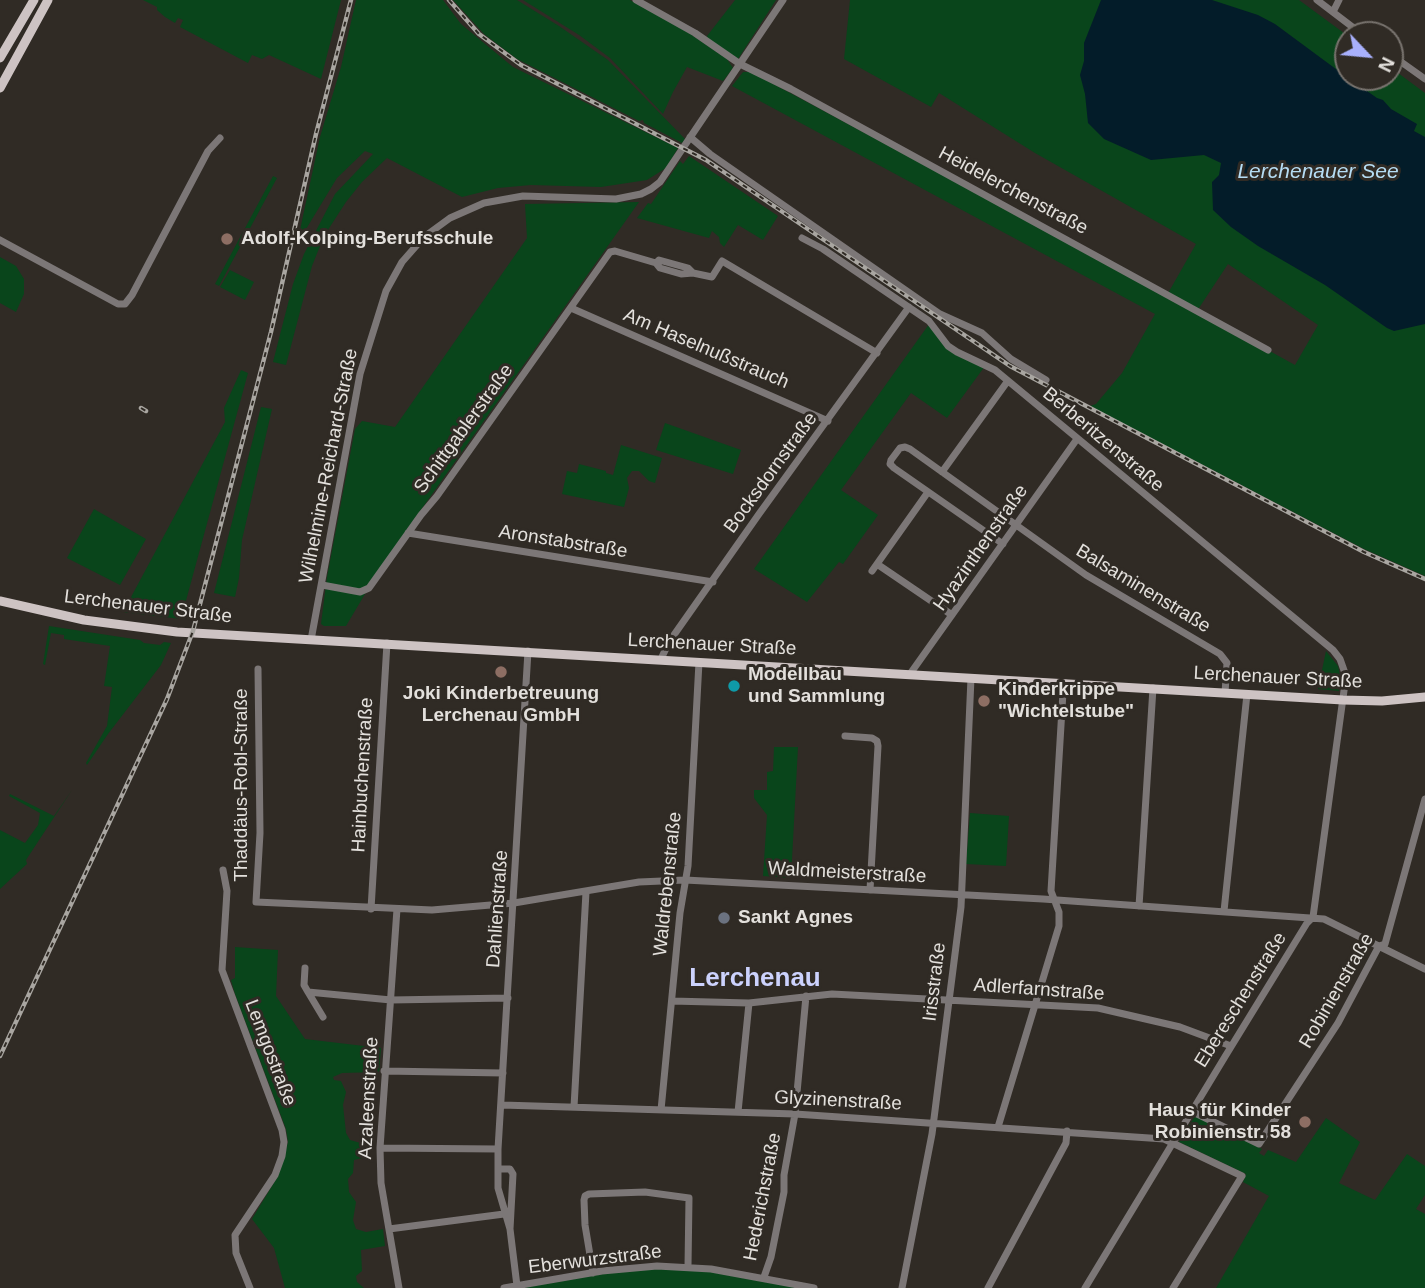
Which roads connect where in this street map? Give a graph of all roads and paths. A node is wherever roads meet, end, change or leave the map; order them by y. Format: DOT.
graph roads {
  1 [pos="34,0"];
  2 [pos="48,0"];
  3 [pos="636,0"];
  4 [pos="783,0"];
  5 [pos="1317,0"];
  6 [pos="1339,0"];
  7 [pos="1333,12"];
  8 [pos="1345,21"];
  9 [pos="0,58"];
  10 [pos="740,64"];
  11 [pos="1404,64"];
  12 [pos="1425,79"];
  13 [pos="0,88"];
  14 [pos="220,138"];
  15 [pos="690,138"];
  16 [pos="802,237"];
  17 [pos="0,240"];
  18 [pos="909,307"];
  19 [pos="571,308"];
  20 [pos="1268,350"];
  21 [pos="877,353"];
  22 [pos="1046,380"];
  23 [pos="1007,382"];
  24 [pos="828,421"];
  25 [pos="1077,439"];
  26 [pos="942,472"];
  27 [pos="928,492"];
  28 [pos="1016,525"];
  29 [pos="408,533"];
  30 [pos="1003,544"];
  31 [pos="877,564"];
  32 [pos="872,571"];
  33 [pos="713,582"];
  34 [pos="322,585"];
  35 [pos="0,601"];
  36 [pos="952,615"];
  37 [pos="312,639"];
  38 [pos="387,643"];
  39 [pos="528,651"];
  40 [pos="661,659"];
  41 [pos="699,662"];
  42 [pos="258,669"];
  43 [pos="910,674"];
  44 [pos="971,678"];
  45 [pos="1066,683"];
  46 [pos="1153,688"];
  47 [pos="1225,693"];
  48 [pos="1247,694"];
  49 [pos="1425,697"];
  50 [pos="1343,700"];
  51 [pos="845,736"];
  52 [pos="1425,799"];
  53 [pos="223,870"];
  54 [pos="685,880"];
  55 [pos="870,890"];
  56 [pos="586,892"];
  57 [pos="961,896"];
  58 [pos="1054,901"];
  59 [pos="257,902"];
  60 [pos="514,903"];
  61 [pos="1139,906"];
  62 [pos="371,909"];
  63 [pos="397,909"];
  64 [pos="1224,911"];
  65 [pos="1313,917"];
  66 [pos="1379,946"];
  67 [pos="305,968"];
  68 [pos="1425,969"];
  69 [pos="308,992"];
  70 [pos="806,996"];
  71 [pos="508,998"];
  72 [pos="391,1000"];
  73 [pos="949,1000"];
  74 [pos="672,1001"];
  75 [pos="748,1003"];
  76 [pos="1034,1004"];
  77 [pos="323,1017"];
  78 [pos="1231,1046"];
  79 [pos="384,1072"];
  80 [pos="503,1073"];
  81 [pos="502,1105"];
  82 [pos="573,1107"];
  83 [pos="661,1110"];
  84 [pos="1191,1111"];
  85 [pos="738,1112"];
  86 [pos="795,1114"];
  87 [pos="933,1122"];
  88 [pos="998,1127"];
  89 [pos="1067,1131"];
  90 [pos="1173,1142"];
  91 [pos="380,1148"];
  92 [pos="498,1149"];
  93 [pos="498,1169"];
  94 [pos="504,1214"];
  95 [pos="389,1229"];
  96 [pos="510,1229"];
  97 [pos="688,1266"];
  98 [pos="593,1273"];
  99 [pos="764,1278"];
  100 [pos="517,1286"];
  101 [pos="250,1288"];
  102 [pos="399,1288"];
  103 [pos="503,1288"];
  104 [pos="814,1288"];
  105 [pos="902,1288"];
  106 [pos="988,1288"];
  107 [pos="1085,1288"];
  108 [pos="1173,1288"];
  1 -- 9 [label="main road"];
  2 -- 13 [label="main road"];
  3 -- 10 [label="street, Heidelerchenstraße"];
  4 -- 10 [label="street, Wilhelmine-Reichard-Straße"];
  5 -- 7 [label="street"];
  6 -- 7 [label="street"];
  7 -- 8 [label="street"];
  10 -- 15 [label="street, Wilhelmine-Reichard-Straße"];
  10 -- 20 [label="street, Heidelerchenstraße"];
  11 -- 12 [label="street"];
  14 -- 17 [label="street"];
  15 -- 22 [label="street, Berberitzenstraße"];
  15 -- 34 [label="street, Wilhelmine-Reichard-Straße"];
  16 -- 18 [label="street, Berberitzenstraße"];
  18 -- 21 [label="street, Bocksdornstraße"];
  18 -- 23 [label="street, Berberitzenstraße"];
  19 -- 21 [label="street, Schittgablerstraße"];
  19 -- 24 [label="street, Am Haselnußstrauch"];
  19 -- 29 [label="street, Schittgablerstraße"];
  21 -- 24 [label="street, Bocksdornstraße"];
  23 -- 25 [label="street, Berberitzenstraße"];
  23 -- 26 [label="street"];
  24 -- 33 [label="street, Bocksdornstraße"];
  25 -- 28 [label="street, Hyazinthenstraße"];
  25 -- 50 [label="street, Berberitzenstraße"];
  26 -- 27 [label="street, Balsaminenstraße"];
  26 -- 28 [label="street, Balsaminenstraße"];
  27 -- 30 [label="street"];
  27 -- 31 [label="street"];
  28 -- 30 [label="street, Hyazinthenstraße"];
  28 -- 47 [label="street, Balsaminenstraße"];
  29 -- 33 [label="street, Aronstabstraße"];
  29 -- 34 [label="street, Schittgablerstraße"];
  30 -- 36 [label="street, Hyazinthenstraße"];
  31 -- 32 [label="street"];
  31 -- 36 [label="street"];
  33 -- 40 [label="street, Bocksdornstraße"];
  34 -- 37 [label="street, Wilhelmine-Reichard-Straße"];
  35 -- 37 [label="main road, Lerchenauer Straße"];
  36 -- 43 [label="street, Hyazinthenstraße"];
  37 -- 38 [label="main road, Lerchenauer Straße"];
  38 -- 39 [label="main road, Lerchenauer Straße"];
  38 -- 62 [label="street, Hainbuchenstraße"];
  39 -- 40 [label="main road, Lerchenauer Straße"];
  39 -- 60 [label="street, Dahlienstraße"];
  40 -- 41 [label="main road, Lerchenauer Straße"];
  41 -- 43 [label="main road, Lerchenauer Straße"];
  41 -- 54 [label="street, Waldrebenstraße"];
  42 -- 59 [label="street, Thaddäus-Robl-Straße"];
  43 -- 44 [label="main road, Lerchenauer Straße"];
  44 -- 45 [label="main road, Lerchenauer Straße"];
  44 -- 57 [label="street, Irisstraße"];
  45 -- 46 [label="main road, Lerchenauer Straße"];
  45 -- 58 [label="street"];
  46 -- 47 [label="main road, Lerchenauer Straße"];
  46 -- 61 [label="street"];
  47 -- 48 [label="main road, Lerchenauer Straße"];
  48 -- 50 [label="main road, Lerchenauer Straße"];
  48 -- 64 [label="street"];
  49 -- 50 [label="main road, Lerchenauer Straße"];
  50 -- 65 [label="street, Ebereschenstraße"];
  51 -- 55 [label="street"];
  52 -- 66 [label="street, Robinienstraße"];
  53 -- 101 [label="street, Lemgostraße"];
  54 -- 55 [label="street, Waldmeisterstraße"];
  54 -- 56 [label="street, Waldmeisterstraße"];
  54 -- 74 [label="street, Waldrebenstraße"];
  55 -- 57 [label="street, Waldmeisterstraße"];
  56 -- 60 [label="street, Waldmeisterstraße"];
  56 -- 82 [label="street"];
  57 -- 58 [label="street, Waldmeisterstraße"];
  57 -- 73 [label="street, Irisstraße"];
  58 -- 61 [label="street, Waldmeisterstraße"];
  58 -- 76 [label="street"];
  59 -- 62 [label="street, Waldmeisterstraße"];
  60 -- 63 [label="street, Waldmeisterstraße"];
  60 -- 71 [label="street, Dahlienstraße"];
  61 -- 64 [label="street, Waldmeisterstraße"];
  62 -- 63 [label="street, Waldmeisterstraße"];
  63 -- 72 [label="street, Azaleenstraße"];
  64 -- 65 [label="street, Waldmeisterstraße"];
  65 -- 66 [label="street, Waldmeisterstraße"];
  65 -- 78 [label="street, Ebereschenstraße"];
  66 -- 68 [label="street, Waldmeisterstraße"];
  66 -- 84 [label="street, Robinienstraße"];
  67 -- 69 [label="street"];
  69 -- 72 [label="street"];
  69 -- 77 [label="street"];
  70 -- 73 [label="street, Adlerfarnstraße"];
  70 -- 75 [label="street, Adlerfarnstraße"];
  70 -- 86 [label="street, Hederichstraße"];
  71 -- 72 [label="street"];
  71 -- 80 [label="street, Dahlienstraße"];
  72 -- 79 [label="street, Azaleenstraße"];
  73 -- 76 [label="street, Adlerfarnstraße"];
  73 -- 87 [label="street, Irisstraße"];
  74 -- 75 [label="street, Adlerfarnstraße"];
  74 -- 83 [label="street, Waldrebenstraße"];
  75 -- 85 [label="street"];
  76 -- 78 [label="street, Adlerfarnstraße"];
  76 -- 88 [label="street"];
  78 -- 84 [label="street, Ebereschenstraße"];
  79 -- 80 [label="street"];
  79 -- 91 [label="street, Azaleenstraße"];
  80 -- 81 [label="street, Dahlienstraße"];
  81 -- 82 [label="street, Glyzinenstraße"];
  81 -- 92 [label="street, Dahlienstraße"];
  82 -- 83 [label="street, Glyzinenstraße"];
  83 -- 85 [label="street, Glyzinenstraße"];
  84 -- 90 [label="street, Ebereschenstraße"];
  85 -- 86 [label="street, Glyzinenstraße"];
  86 -- 87 [label="street, Glyzinenstraße"];
  86 -- 99 [label="street, Hederichstraße"];
  87 -- 88 [label="street, Glyzinenstraße"];
  87 -- 105 [label="street, Irisstraße"];
  88 -- 89 [label="street, Glyzinenstraße"];
  89 -- 90 [label="street, Glyzinenstraße"];
  89 -- 106 [label="street"];
  90 -- 107 [label="street, Ebereschenstraße"];
  90 -- 108 [label="street"];
  91 -- 92 [label="street"];
  91 -- 95 [label="street, Azaleenstraße"];
  92 -- 93 [label="street, Dahlienstraße"];
  93 -- 94 [label="street, Dahlienstraße"];
  93 -- 96 [label="street, Dahlienstraße"];
  94 -- 95 [label="street"];
  94 -- 96 [label="street, Dahlienstraße"];
  95 -- 102 [label="street, Azaleenstraße"];
  96 -- 100 [label="street, Dahlienstraße"];
  97 -- 98 [label="street, Eberwurzstraße"];
  97 -- 98 [label="street"];
  97 -- 99 [label="street, Eberwurzstraße"];
  98 -- 100 [label="street, Eberwurzstraße"];
  99 -- 104 [label="street, Eberwurzstraße"];
  100 -- 103 [label="street, Eberwurzstraße"];
}
